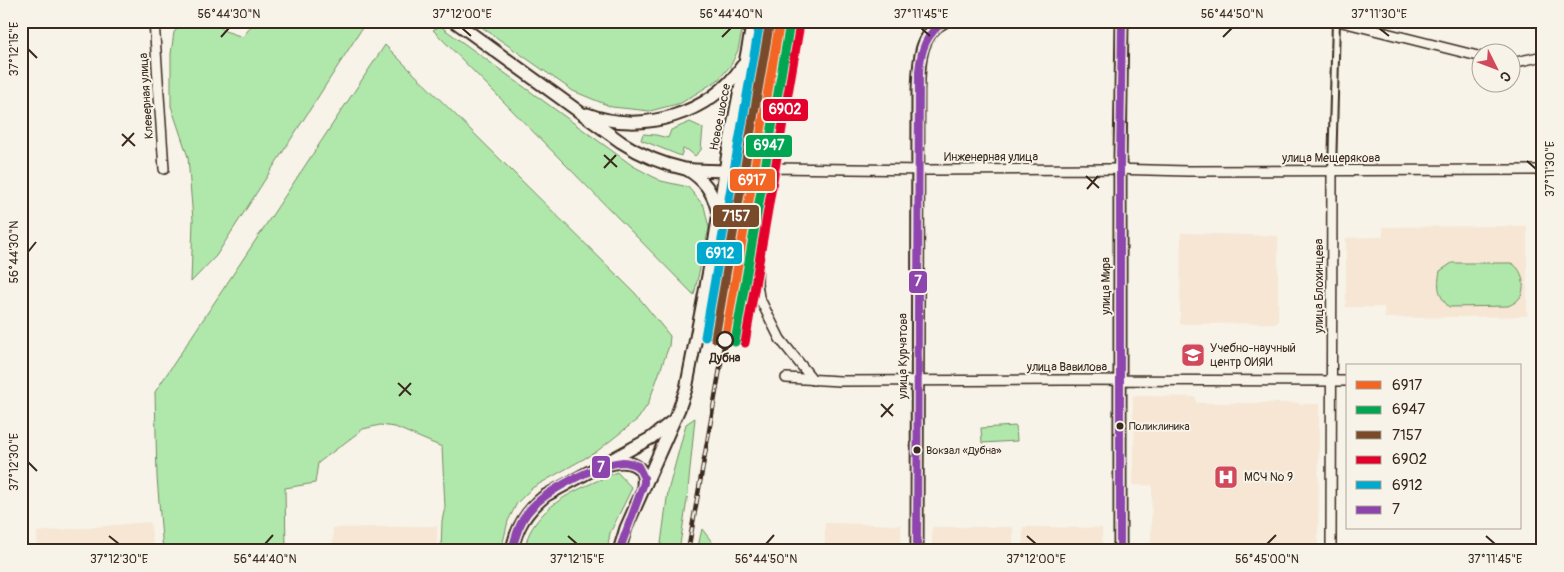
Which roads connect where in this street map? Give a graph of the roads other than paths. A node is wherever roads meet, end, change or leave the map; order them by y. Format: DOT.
graph roads {
  1 [pos="154,21"];
  2 [pos="454,21"];
  3 [pos="753,21"];
  4 [pos="945,21"];
  5 [pos="1122,21"];
  6 [pos="1337,21"];
  7 [pos="1472,55"];
  8 [pos="1543,56"];
  9 [pos="745,60"];
  10 [pos="1522,61"];
  11 [pos="714,94"];
  12 [pos="738,99"];
  13 [pos="570,106"];
  14 [pos="628,122"];
  15 [pos="621,142"];
  16 [pos="164,168"];
  17 [pos="686,169"];
  18 [pos="1120,169"];
  19 [pos="918,170"];
  20 [pos="1543,170"];
  21 [pos="724,171"];
  22 [pos="1332,171"];
  23 [pos="718,214"];
  24 [pos="786,378"];
  25 [pos="814,380"];
  26 [pos="1121,380"];
  27 [pos="917,381"];
  28 [pos="1346,381"];
  29 [pos="1331,382"];
  30 [pos="675,417"];
  31 [pos="597,468"];
  32 [pos="643,488"];
  33 [pos="512,551"];
  34 [pos="619,551"];
  35 [pos="917,551"];
  36 [pos="1120,551"];
  37 [pos="1331,551"];
  1 -- 16 [label="street, Клеверная улица"];
  2 -- 13 [label="main road, Новое шоссе"];
  3 -- 9 [label="main road, Новое шоссе"];
  4 -- 19 [label="main road, улица Курчатова"];
  5 -- 18 [label="main road, улица Мира"];
  6 -- 7 [label="street"];
  6 -- 22 [label="street, улица Блохинцева"];
  8 -- 10 [label="street"];
  9 -- 11 [label="main road, Новое шоссе"];
  9 -- 12 [label="main road, Новое шоссе"];
  11 -- 12 [label="main road"];
  11 -- 14 [label="main road, Новое шоссе"];
  12 -- 21 [label="main road, Новое шоссе"];
  13 -- 14 [label="main road, Новое шоссе"];
  13 -- 15 [label="main road, Новое шоссе"];
  14 -- 15 [label="main road"];
  15 -- 17 [label="main road, Новое шоссе"];
  17 -- 21 [label="main road, Новое шоссе"];
  17 -- 23 [label="main road, Новое шоссе"];
  18 -- 19 [label="street, Инженерная улица"];
  18 -- 22 [label="street, улица Мещерякова"];
  18 -- 26 [label="main road, улица Мира"];
  19 -- 25 [label="street, Инженерная улица"];
  19 -- 27 [label="main road, улица Курчатова"];
  20 -- 22 [label="street, улица Мещерякова"];
  21 -- 23 [label="main road"];
  22 -- 29 [label="street, улица Блохинцева"];
  23 -- 30 [label="main road"];
  24 -- 25 [label="street, улица Вавилова"];
  25 -- 27 [label="street, улица Вавилова"];
  26 -- 27 [label="street, улица Вавилова"];
  26 -- 29 [label="street, улица Вавилова"];
  26 -- 36 [label="main road, улица Мира"];
  27 -- 35 [label="main road, улица Курчатова"];
  28 -- 29 [label="street, улица Вавилова"];
  29 -- 37 [label="street, улица Блохинцева"];
  30 -- 31 [label="main road"];
  30 -- 32 [label="main road"];
  31 -- 32 [label="main road"];
  31 -- 33 [label="main road"];
  32 -- 34 [label="main road"];
}
